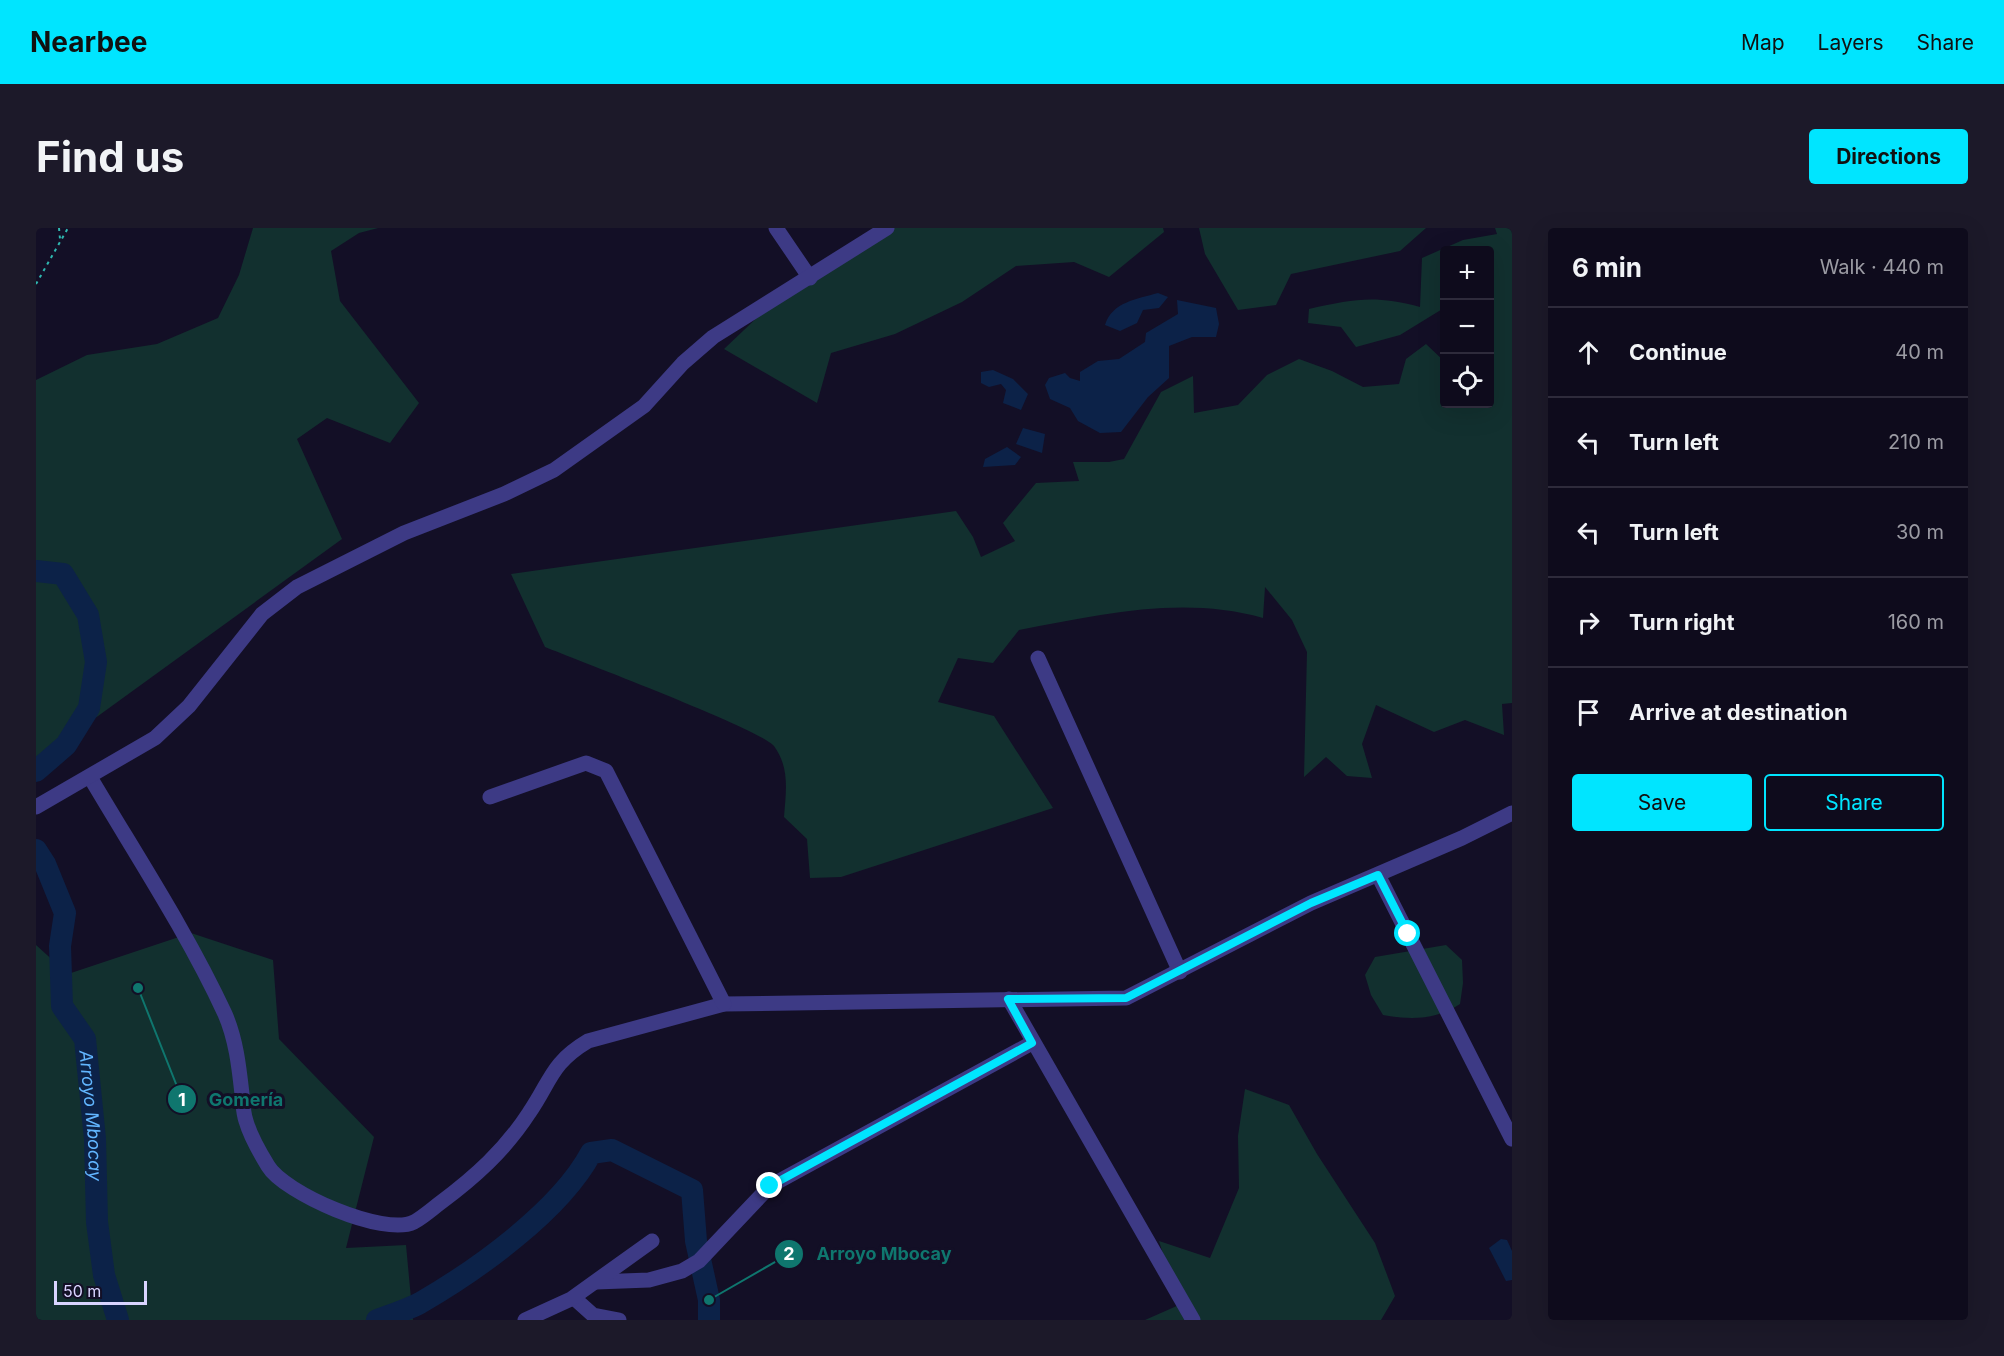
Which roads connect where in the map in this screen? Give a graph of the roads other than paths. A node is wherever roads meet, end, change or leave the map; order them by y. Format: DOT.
graph roads {
  1 [pos="776,228"];
  2 [pos="887,228"];
  3 [pos="810,278"];
  4 [pos="1038,658"];
  5 [pos="90,777"];
  6 [pos="490,797"];
  7 [pos="36,807"];
  8 [pos="1512,813"];
  9 [pos="1378,875"];
  10 [pos="1180,972"];
  11 [pos="1008,999"];
  12 [pos="724,1004"];
  13 [pos="1032,1043"];
  14 [pos="1512,1139"];
  15 [pos="652,1241"];
  16 [pos="596,1282"];
  17 [pos="574,1298"];
  18 [pos="525,1320"];
  19 [pos="619,1320"];
  20 [pos="1193,1320"];
  1 -- 3 [label="street"];
  2 -- 3 [label="street"];
  3 -- 5 [label="street"];
  4 -- 10 [label="street"];
  5 -- 7 [label="street"];
  5 -- 12 [label="street"];
  6 -- 12 [label="street"];
  8 -- 9 [label="street"];
  9 -- 10 [label="street"];
  9 -- 14 [label="street"];
  10 -- 11 [label="street"];
  11 -- 12 [label="street"];
  11 -- 13 [label="street"];
  13 -- 16 [label="street"];
  13 -- 20 [label="street"];
  15 -- 16 [label="street"];
  16 -- 17 [label="street"];
  17 -- 18 [label="street"];
  17 -- 19 [label="street"];
}
